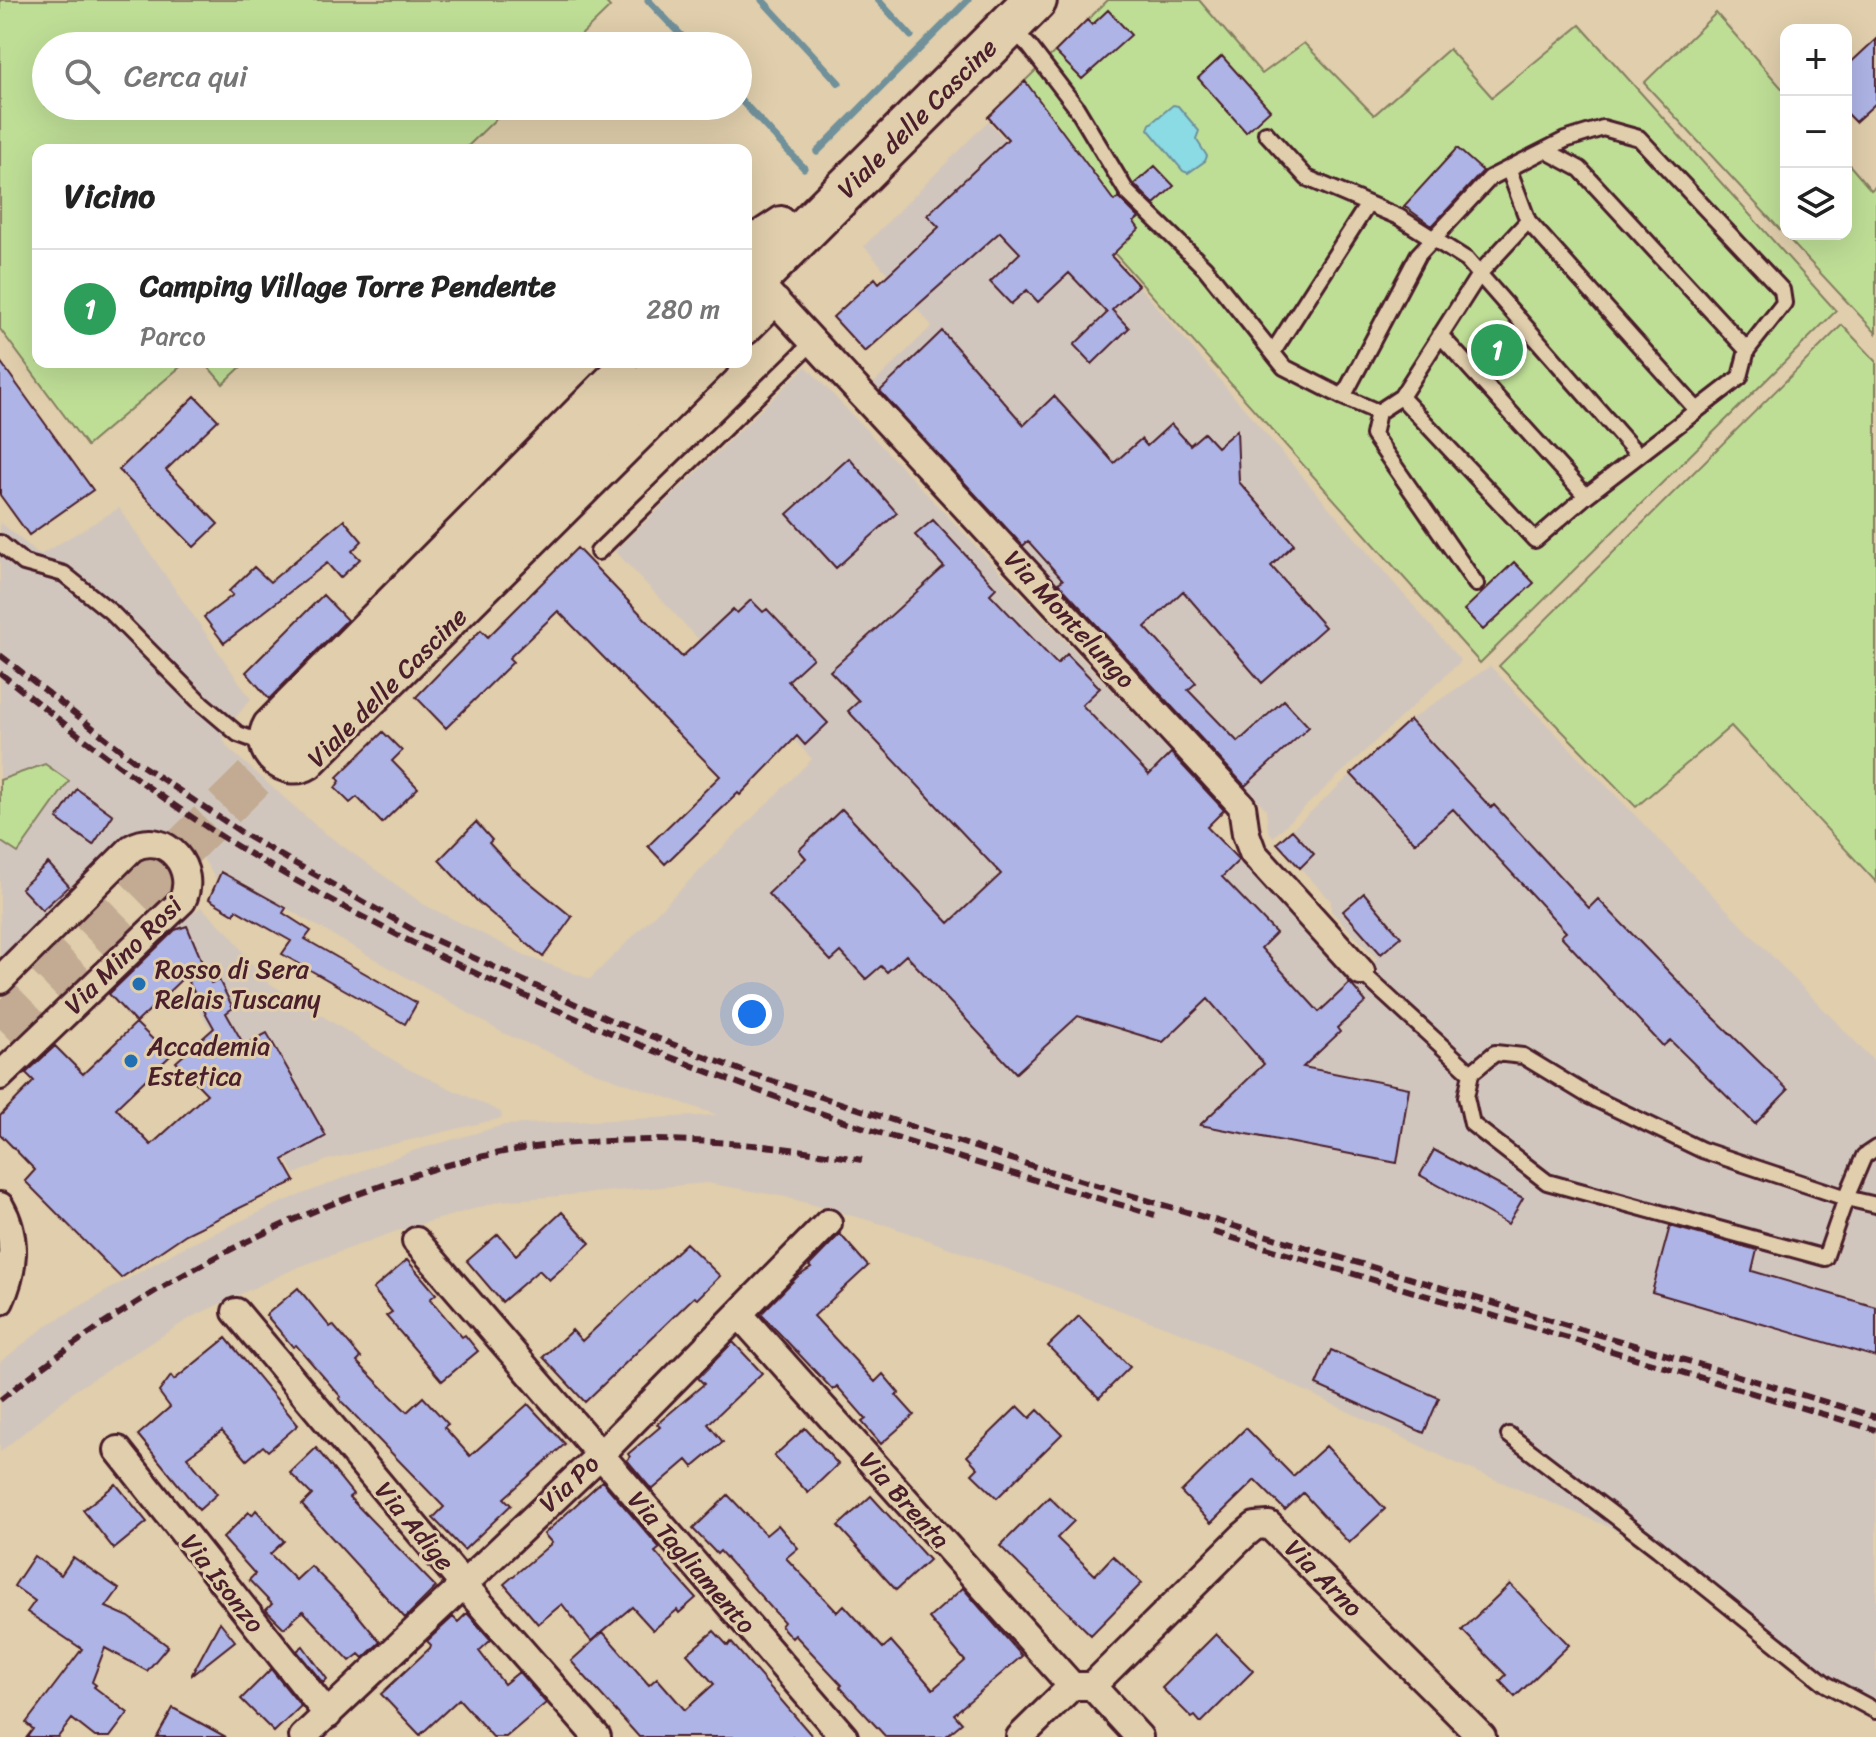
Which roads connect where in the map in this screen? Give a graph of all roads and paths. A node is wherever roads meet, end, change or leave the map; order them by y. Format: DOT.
graph roads {
  1 [pos="1022,12"];
  2 [pos="1266,133"];
  3 [pos="1545,150"];
  4 [pos="1509,170"];
  5 [pos="1368,204"];
  6 [pos="1528,221"];
  7 [pos="1432,240"];
  8 [pos="1480,273"];
  9 [pos="756,278"];
  10 [pos="752,299"];
  11 [pos="1440,335"];
  12 [pos="813,342"];
  13 [pos="1747,350"];
  14 [pos="1273,352"];
  15 [pos="619,368"];
  16 [pos="666,368"];
  17 [pos="709,368"];
  18 [pos="1343,397"];
  19 [pos="1401,397"];
  20 [pos="1697,410"];
  21 [pos="1378,412"];
  22 [pos="1638,455"];
  23 [pos="1586,496"];
  24 [pos="0,543"];
  25 [pos="598,552"];
  26 [pos="1476,584"];
  27 [pos="279,740"];
  28 [pos="1361,972"];
  29 [pos="0,980"];
  30 [pos="1471,1073"];
  31 [pos="0,1076"];
  32 [pos="1876,1148"];
  33 [pos="1846,1198"];
  34 [pos="1876,1205"];
  35 [pos="0,1206"];
  36 [pos="828,1223"];
  37 [pos="416,1241"];
  38 [pos="0,1301"];
  39 [pos="236,1312"];
  40 [pos="739,1314"];
  41 [pos="1509,1435"];
  42 [pos="118,1450"];
  43 [pos="599,1456"];
  44 [pos="463,1584"];
  45 [pos="1082,1686"];
  46 [pos="1876,1711"];
  47 [pos="328,1715"];
  48 [pos="303,1737"];
  49 [pos="597,1737"];
  50 [pos="844,1737"];
  51 [pos="1020,1737"];
  52 [pos="1139,1737"];
  53 [pos="1482,1737"];
  1 -- 9 [label="main road, Viale delle Cascine"];
  1 -- 14 [label="lane"];
  2 -- 5 [label="lane"];
  3 -- 4 [label="lane"];
  3 -- 13 [label="lane"];
  3 -- 13 [label="lane"];
  4 -- 6 [label="lane"];
  4 -- 7 [label="lane"];
  5 -- 7 [label="lane"];
  5 -- 14 [label="lane"];
  6 -- 8 [label="lane"];
  6 -- 20 [label="lane"];
  7 -- 8 [label="lane"];
  7 -- 18 [label="lane"];
  8 -- 11 [label="lane"];
  8 -- 22 [label="lane"];
  9 -- 10 [label="street, Viale delle Cascine"];
  9 -- 12 [label="street, Via Montelungo"];
  11 -- 19 [label="lane"];
  11 -- 23 [label="lane"];
  12 -- 25 [label="lane"];
  12 -- 28 [label="street, Via Montelungo"];
  13 -- 20 [label="lane"];
  14 -- 18 [label="lane"];
  15 -- 27 [label="street"];
  16 -- 27 [label="main road, Viale delle Cascine"];
  17 -- 27 [label="street, Viale delle Cascine"];
  18 -- 21 [label="lane"];
  19 -- 21 [label="lane"];
  19 -- 23 [label="lane"];
  20 -- 22 [label="lane"];
  21 -- 26 [label="lane"];
  22 -- 23 [label="lane"];
  24 -- 27 [label="lane"];
  28 -- 30 [label="lane"];
  29 -- 31 [label="street, Via Mino Rosi"];
  30 -- 33 [label="lane"];
  30 -- 33 [label="lane"];
  32 -- 33 [label="lane"];
  33 -- 34 [label="lane"];
  35 -- 38 [label="street"];
  36 -- 40 [label="street, Via Po"];
  37 -- 43 [label="street, Via Tagliamento"];
  39 -- 44 [label="street, Via Adige"];
  40 -- 43 [label="street, Via Po"];
  40 -- 45 [label="street, Via Brenta"];
  41 -- 46 [label="lane"];
  42 -- 47 [label="street, Via Isonzo"];
  43 -- 44 [label="street, Via Po"];
  43 -- 50 [label="street, Via Tagliamento"];
  44 -- 47 [label="street, Via Po"];
  44 -- 49 [label="street, Via Adige"];
  45 -- 51 [label="street"];
  45 -- 52 [label="street, Via Brenta"];
  45 -- 53 [label="street, Via Arno"];
  47 -- 48 [label="street, Via Po"];
}
